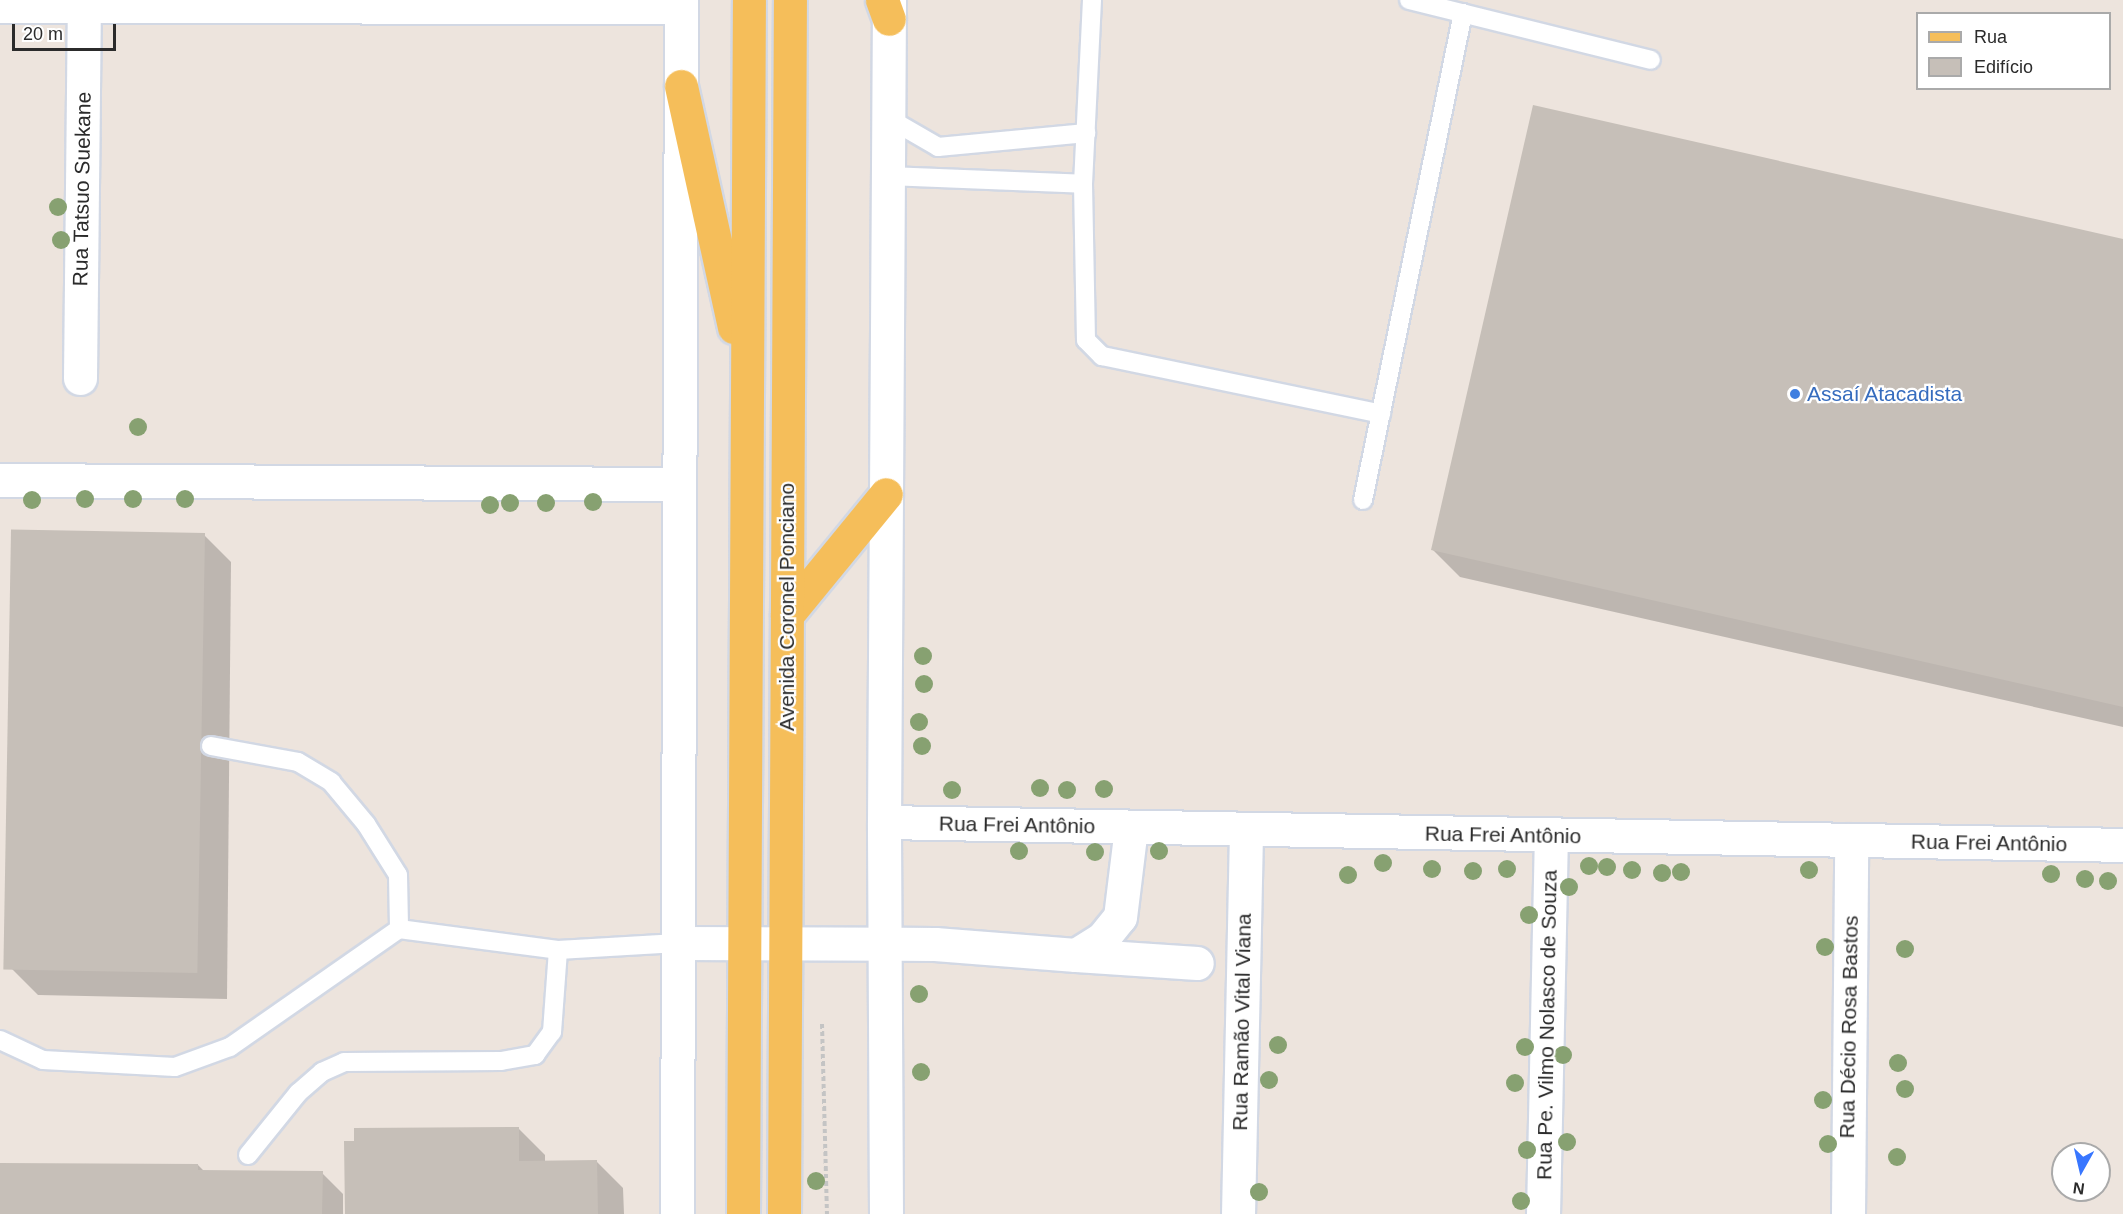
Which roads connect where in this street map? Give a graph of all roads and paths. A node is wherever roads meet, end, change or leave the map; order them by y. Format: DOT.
graph roads {
  1 [pos="749,0"];
  2 [pos="790,0"];
  3 [pos="1092,0"];
  4 [pos="1410,0"];
  5 [pos="84,3"];
  6 [pos="681,4"];
  7 [pos="0,6"];
  8 [pos="886,6"];
  9 [pos="1463,13"];
  10 [pos="1651,60"];
  11 [pos="681,86"];
  12 [pos="888,118"];
  13 [pos="1086,133"];
  14 [pos="888,176"];
  15 [pos="1083,184"];
  16 [pos="80,378"];
  17 [pos="747,385"];
  18 [pos="1381,414"];
  19 [pos="0,480"];
  20 [pos="679,484"];
  21 [pos="886,494"];
  22 [pos="1363,500"];
  23 [pos="787,615"];
  24 [pos="211,746"];
  25 [pos="745,793"];
  26 [pos="786,798"];
  27 [pos="884,822"];
  28 [pos="1131,828"];
  29 [pos="1246,830"];
  30 [pos="1551,836"];
  31 [pos="1851,840"];
  32 [pos="2123,845"];
  33 [pos="399,929"];
  34 [pos="744,943"];
  35 [pos="884,943"];
  36 [pos="678,944"];
  37 [pos="785,944"];
  38 [pos="558,950"];
  39 [pos="1076,955"];
  40 [pos="1197,963"];
  41 [pos="0,1040"];
  42 [pos="248,1155"];
  43 [pos="677,1214"];
  44 [pos="743,1214"];
  45 [pos="784,1214"];
  46 [pos="886,1214"];
  47 [pos="1238,1214"];
  48 [pos="1543,1214"];
  49 [pos="1848,1214"];
  1 -- 17 [label="main road"];
  2 -- 23 [label="main road, Avenida Coronel Ponciano"];
  3 -- 13 [label="lane"];
  4 -- 9 [label="lane"];
  5 -- 6 [label="street"];
  5 -- 7 [label="street"];
  5 -- 16 [label="street, Rua Tatsuo Suekane"];
  6 -- 11 [label="street"];
  8 -- 12 [label="street"];
  9 -- 10 [label="lane"];
  9 -- 18 [label="lane"];
  11 -- 17 [label="main road"];
  11 -- 20 [label="street"];
  12 -- 13 [label="lane"];
  12 -- 14 [label="street"];
  13 -- 15 [label="lane"];
  14 -- 15 [label="lane"];
  14 -- 21 [label="street"];
  15 -- 18 [label="lane"];
  17 -- 25 [label="main road"];
  18 -- 22 [label="lane"];
  19 -- 20 [label="street"];
  20 -- 36 [label="street"];
  21 -- 23 [label="main road"];
  21 -- 27 [label="street"];
  23 -- 26 [label="main road, Avenida Coronel Ponciano"];
  24 -- 33 [label="lane"];
  25 -- 26 [label="main road"];
  25 -- 34 [label="main road"];
  26 -- 37 [label="main road, Avenida Coronel Ponciano"];
  27 -- 28 [label="street, Rua Frei Antônio"];
  27 -- 35 [label="street"];
  28 -- 29 [label="street, Rua Frei Antônio"];
  28 -- 39 [label="street"];
  29 -- 30 [label="street, Rua Frei Antônio"];
  29 -- 47 [label="street, Rua Ramão Vital Viana"];
  30 -- 31 [label="street, Rua Frei Antônio"];
  30 -- 48 [label="street, Rua Pe. Vilmo Nolasco de Souza"];
  31 -- 32 [label="street, Rua Frei Antônio"];
  31 -- 49 [label="street, Rua Décio Rosa Bastos"];
  33 -- 38 [label="lane"];
  33 -- 41 [label="lane"];
  34 -- 36 [label="street"];
  34 -- 37 [label="street"];
  34 -- 44 [label="main road"];
  35 -- 37 [label="street"];
  35 -- 39 [label="street"];
  35 -- 46 [label="street"];
  36 -- 38 [label="lane"];
  36 -- 43 [label="street"];
  37 -- 45 [label="main road, Avenida Coronel Ponciano"];
  38 -- 42 [label="lane"];
  39 -- 40 [label="street"];
}
